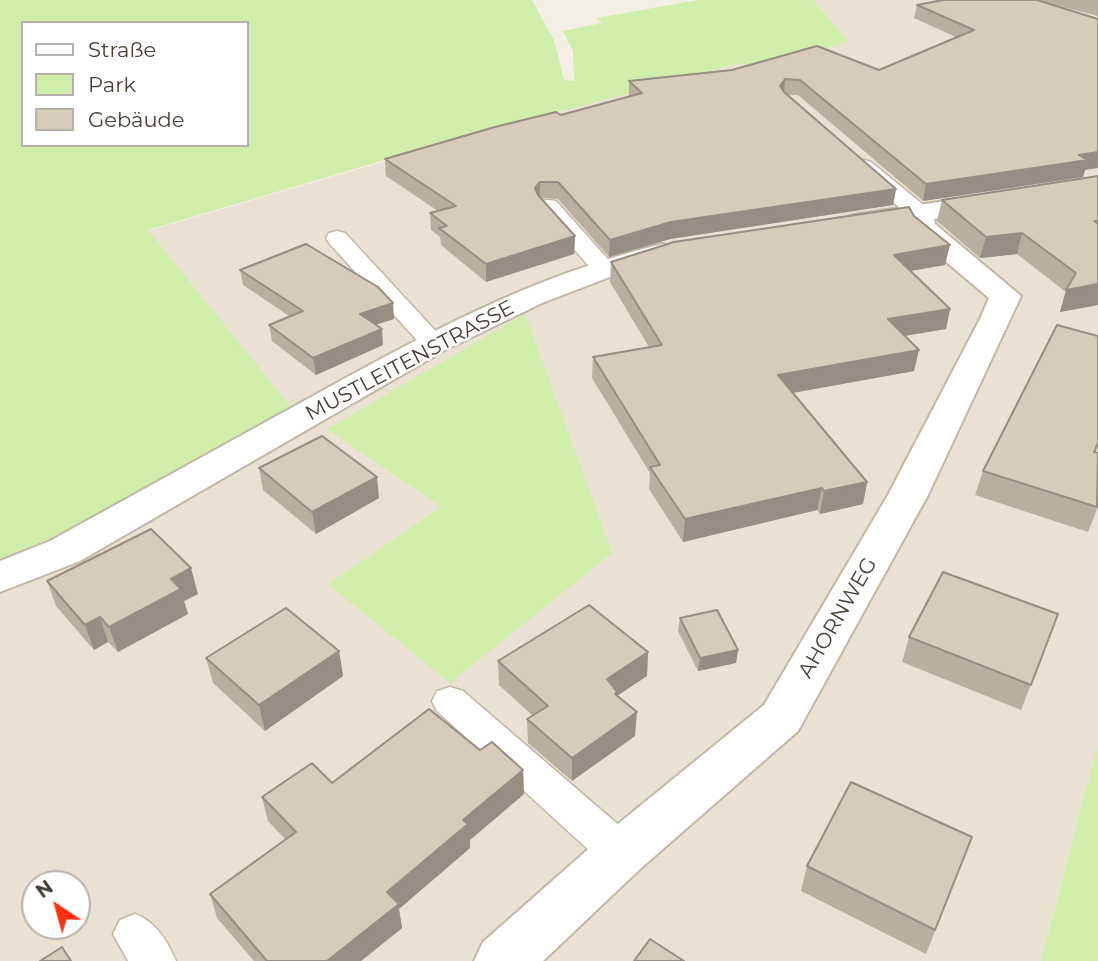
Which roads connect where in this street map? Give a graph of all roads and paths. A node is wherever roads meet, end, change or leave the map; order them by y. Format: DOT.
graph roads {
  1 [pos="849,153"];
  2 [pos="1015,198"];
  3 [pos="548,206"];
  4 [pos="919,213"];
  5 [pos="836,225"];
  6 [pos="337,238"];
  7 [pos="698,247"];
  8 [pos="604,269"];
  9 [pos="433,343"];
  10 [pos="0,577"];
  11 [pos="450,701"];
  12 [pos="621,853"];
  13 [pos="503,961"];
  1 -- 4 [label="lane"];
  2 -- 4 [label="street"];
  3 -- 8 [label="lane"];
  4 -- 5 [label="street"];
  4 -- 12 [label="street, AHORNWEG"];
  6 -- 9 [label="lane"];
  7 -- 8 [label="street, MUSTLEITENSTRASSE"];
  8 -- 9 [label="street, MUSTLEITENSTRASSE"];
  9 -- 10 [label="street, MUSTLEITENSTRASSE"];
  11 -- 12 [label="lane"];
  12 -- 13 [label="street, AHORNWEG"];
}
